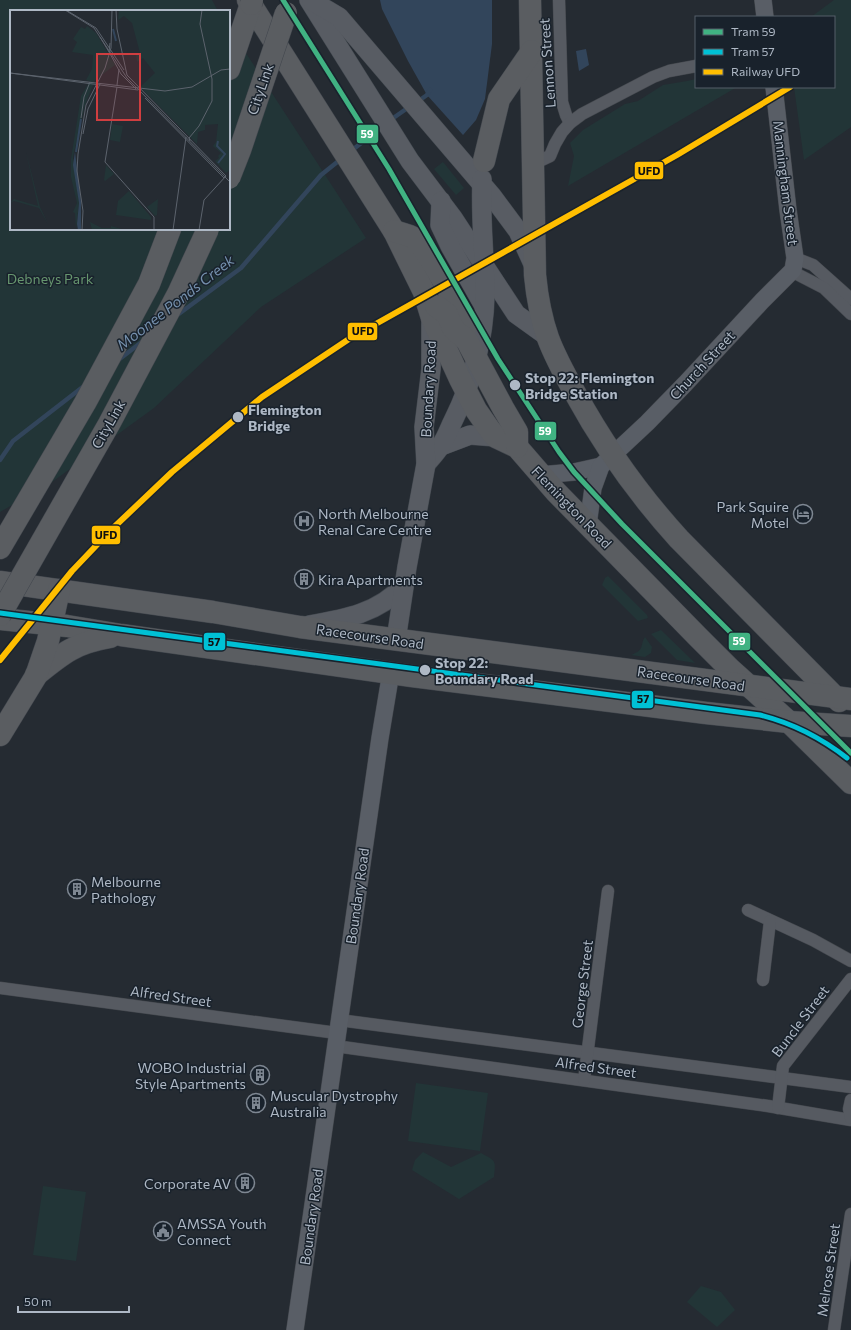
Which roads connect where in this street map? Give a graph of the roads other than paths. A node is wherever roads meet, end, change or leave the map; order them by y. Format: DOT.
graph roads {
  1 [pos="248,0"];
  2 [pos="252,0"];
  3 [pos="290,0"];
  4 [pos="310,0"];
  5 [pos="530,0"];
  6 [pos="559,0"];
  7 [pos="763,0"];
  8 [pos="765,16"];
  9 [pos="532,51"];
  10 [pos="230,66"];
  11 [pos="695,66"];
  12 [pos="774,88"];
  13 [pos="570,123"];
  14 [pos="484,161"];
  15 [pos="533,164"];
  16 [pos="230,175"];
  17 [pos="482,184"];
  18 [pos="441,201"];
  19 [pos="170,230"];
  20 [pos="208,230"];
  21 [pos="394,231"];
  22 [pos="483,265"];
  23 [pos="793,265"];
  24 [pos="534,267"];
  25 [pos="851,299"];
  26 [pos="484,306"];
  27 [pos="429,307"];
  28 [pos="851,314"];
  29 [pos="548,337"];
  30 [pos="472,350"];
  31 [pos="467,392"];
  32 [pos="496,437"];
  33 [pos="441,446"];
  34 [pos="517,447"];
  35 [pos="607,460"];
  36 [pos="426,464"];
  37 [pos="540,475"];
  38 [pos="588,525"];
  39 [pos="0,548"];
  40 [pos="0,582"];
  41 [pos="404,585"];
  42 [pos="60,590"];
  43 [pos="0,615"];
  44 [pos="0,619"];
  45 [pos="52,625"];
  46 [pos="300,627"];
  47 [pos="121,635"];
  48 [pos="396,640"];
  49 [pos="391,672"];
  50 [pos="32,681"];
  51 [pos="749,686"];
  52 [pos="843,698"];
  53 [pos="851,713"];
  54 [pos="789,722"];
  55 [pos="851,726"];
  56 [pos="0,735"];
  57 [pos="851,783"];
  58 [pos="608,891"];
  59 [pos="748,910"];
  60 [pos="770,921"];
  61 [pos="851,961"];
  62 [pos="851,979"];
  63 [pos="763,980"];
  64 [pos="0,988"];
  65 [pos="337,1033"];
  66 [pos="588,1053"];
  67 [pos="781,1077"];
  68 [pos="584,1080"];
  69 [pos="851,1087"];
  70 [pos="851,1100"];
  71 [pos="778,1108"];
  72 [pos="851,1119"];
  73 [pos="851,1214"];
  74 [pos="295,1330"];
  75 [pos="834,1330"];
  1 -- 21 [label="highway, Flemington Road"];
  2 -- 10 [label="highway"];
  3 -- 16 [label="highway, CityLink, bridge"];
  4 -- 17 [label="main road"];
  4 -- 18 [label="main road"];
  5 -- 9 [label="highway"];
  6 -- 13 [label="street, Lennon Street"];
  7 -- 8 [label="main road"];
  9 -- 14 [label="highway"];
  9 -- 15 [label="highway"];
  11 -- 13 [label="street"];
  12 -- 23 [label="main road, Manningham Street"];
  13 -- 15 [label="street"];
  14 -- 17 [label="main road, Boundary Road"];
  15 -- 24 [label="highway"];
  17 -- 22 [label="main road, Boundary Road"];
  17 -- 24 [label="main road"];
  18 -- 22 [label="main road"];
  18 -- 26 [label="main road"];
  19 -- 39 [label="highway"];
  20 -- 43 [label="highway, CityLink, bridge"];
  21 -- 27 [label="highway, Flemington Road"];
  21 -- 30 [label="highway"];
  22 -- 26 [label="main road, Boundary Road"];
  22 -- 29 [label="main road"];
  23 -- 25 [label="street, Manningham Street"];
  23 -- 28 [label="street"];
  23 -- 35 [label="main road, Church Street"];
  24 -- 29 [label="highway"];
  26 -- 30 [label="main road, Boundary Road"];
  27 -- 30 [label="highway"];
  27 -- 31 [label="highway, Flemington Road"];
  27 -- 36 [label="main road, Boundary Road"];
  29 -- 35 [label="highway"];
  30 -- 31 [label="main road, Boundary Road"];
  30 -- 34 [label="highway"];
  31 -- 32 [label="highway, Flemington Road"];
  31 -- 33 [label="main road, Boundary Road"];
  32 -- 33 [label="main road"];
  32 -- 34 [label="highway, Flemington Road"];
  33 -- 36 [label="main road, Boundary Road"];
  34 -- 37 [label="highway, Flemington Road"];
  35 -- 37 [label="main road"];
  35 -- 38 [label="main road"];
  35 -- 52 [label="highway"];
  36 -- 41 [label="main road, Boundary Road"];
  37 -- 38 [label="highway, Flemington Road"];
  38 -- 51 [label="highway, Flemington Road"];
  40 -- 42 [label="highway, Racecourse Road"];
  41 -- 46 [label="main road"];
  41 -- 48 [label="main road, Boundary Road"];
  42 -- 45 [label="highway"];
  42 -- 46 [label="highway, Racecourse Road"];
  44 -- 45 [label="highway"];
  45 -- 47 [label="highway"];
  45 -- 50 [label="highway"];
  46 -- 48 [label="highway, Racecourse Road"];
  47 -- 49 [label="highway"];
  47 -- 50 [label="highway"];
  48 -- 49 [label="highway, Boundary Road"];
  48 -- 51 [label="highway, Racecourse Road"];
  49 -- 54 [label="highway"];
  49 -- 65 [label="main road, Boundary Road"];
  50 -- 56 [label="highway"];
  51 -- 52 [label="highway, Racecourse Road"];
  51 -- 54 [label="highway, Flemington Road"];
  52 -- 53 [label="highway"];
  54 -- 55 [label="highway"];
  54 -- 57 [label="highway, Flemington Road"];
  58 -- 66 [label="street, George Street"];
  59 -- 60 [label="street"];
  60 -- 61 [label="street"];
  60 -- 63 [label="street"];
  62 -- 67 [label="street, Buncle Street"];
  64 -- 65 [label="street, Alfred Street"];
  65 -- 66 [label="street, Alfred Street"];
  65 -- 68 [label="street, Alfred Street"];
  65 -- 74 [label="main road, Boundary Road"];
  66 -- 67 [label="street, Alfred Street"];
  66 -- 68 [label="street, George Street"];
  67 -- 69 [label="street, Alfred Street"];
  67 -- 71 [label="street, Buncle Street"];
  68 -- 71 [label="street, Alfred Street"];
  70 -- 72 [label="street"];
  71 -- 72 [label="street, Alfred Street"];
  73 -- 75 [label="street, Melrose Street"];
}
